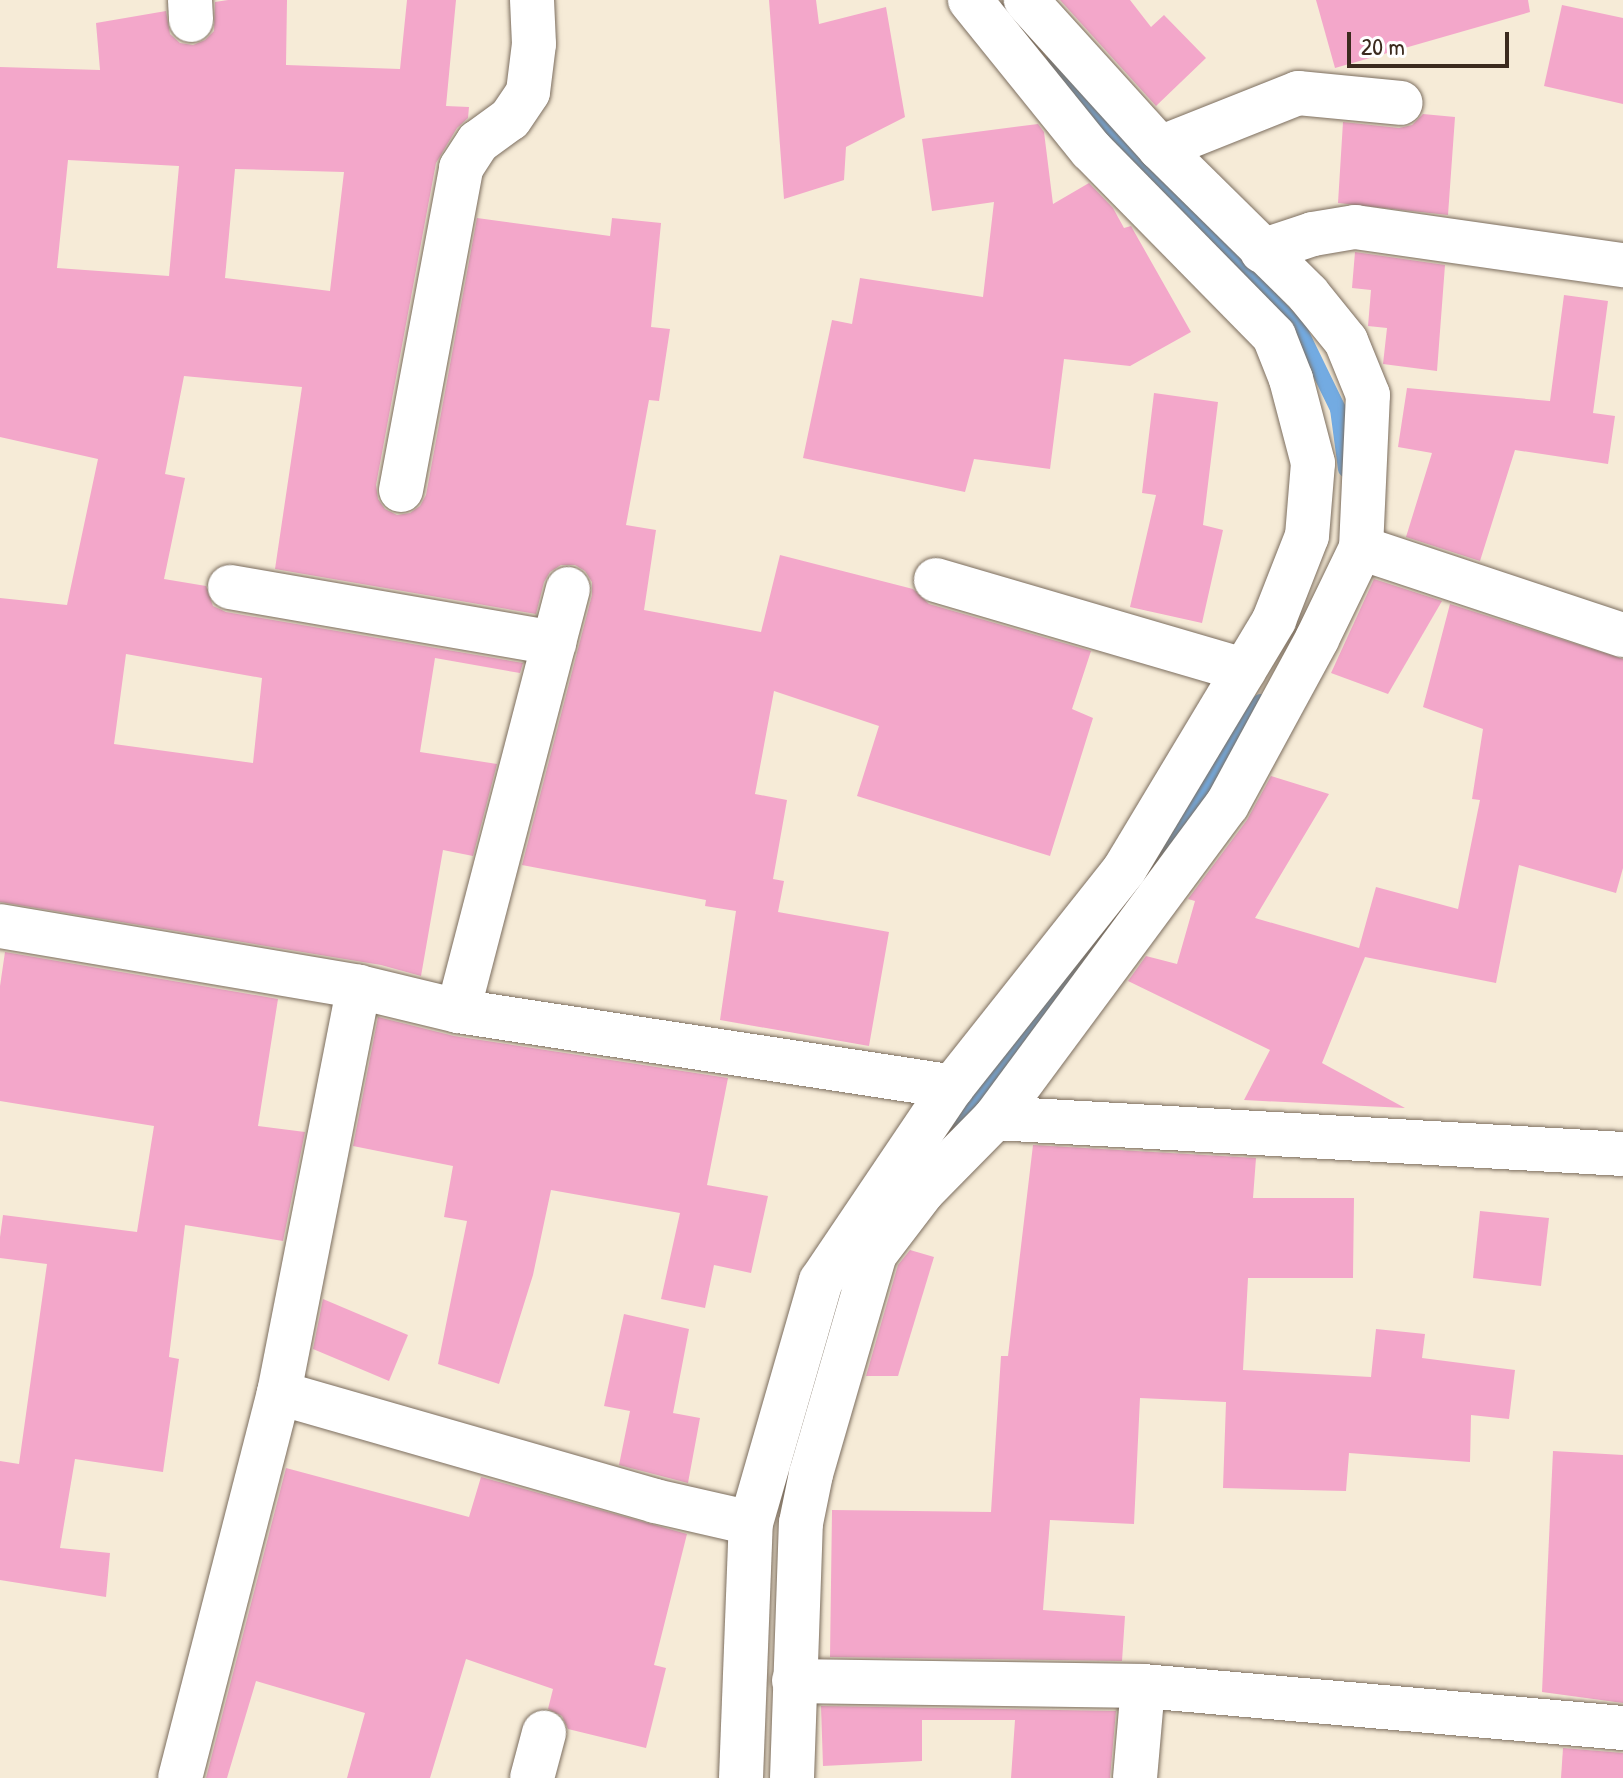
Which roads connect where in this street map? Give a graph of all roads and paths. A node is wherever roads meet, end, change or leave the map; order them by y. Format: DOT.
graph roads {
  1 [pos="532,0"];
  2 [pos="970,0"];
  3 [pos="1026,0"];
  4 [pos="1401,103"];
  5 [pos="1160,148"];
  6 [pos="1262,251"];
  7 [pos="1623,265"];
  8 [pos="401,490"];
  9 [pos="1361,548"];
  10 [pos="936,580"];
  11 [pos="230,587"];
  12 [pos="568,589"];
  13 [pos="1623,635"];
  14 [pos="554,643"];
  15 [pos="1244,670"];
  16 [pos="0,926"];
  17 [pos="359,987"];
  18 [pos="458,1011"];
  19 [pos="952,1087"];
  20 [pos="995,1118"];
  21 [pos="1623,1154"];
  22 [pos="279,1393"];
  23 [pos="751,1523"];
  24 [pos="794,1681"];
  25 [pos="1143,1686"];
  26 [pos="1623,1728"];
  27 [pos="544,1733"];
  28 [pos="180,1778"];
  29 [pos="532,1778"];
  30 [pos="741,1778"];
  31 [pos="792,1778"];
  32 [pos="1135,1778"];
  1 -- 8 [label="street"];
  2 -- 15 [label="street"];
  3 -- 5 [label="street"];
  4 -- 5 [label="street"];
  5 -- 6 [label="street"];
  6 -- 7 [label="street"];
  6 -- 9 [label="street"];
  9 -- 13 [label="street"];
  9 -- 20 [label="street"];
  10 -- 15 [label="street"];
  11 -- 14 [label="street"];
  12 -- 14 [label="street"];
  14 -- 18 [label="street"];
  15 -- 19 [label="street"];
  16 -- 17 [label="street"];
  17 -- 18 [label="street"];
  17 -- 22 [label="street"];
  18 -- 19 [label="street"];
  19 -- 23 [label="street"];
  20 -- 21 [label="street"];
  20 -- 24 [label="street"];
  22 -- 23 [label="street"];
  22 -- 28 [label="street"];
  23 -- 30 [label="street"];
  24 -- 25 [label="street"];
  24 -- 31 [label="street"];
  25 -- 26 [label="street"];
  25 -- 32 [label="street"];
  27 -- 29 [label="street"];
}
